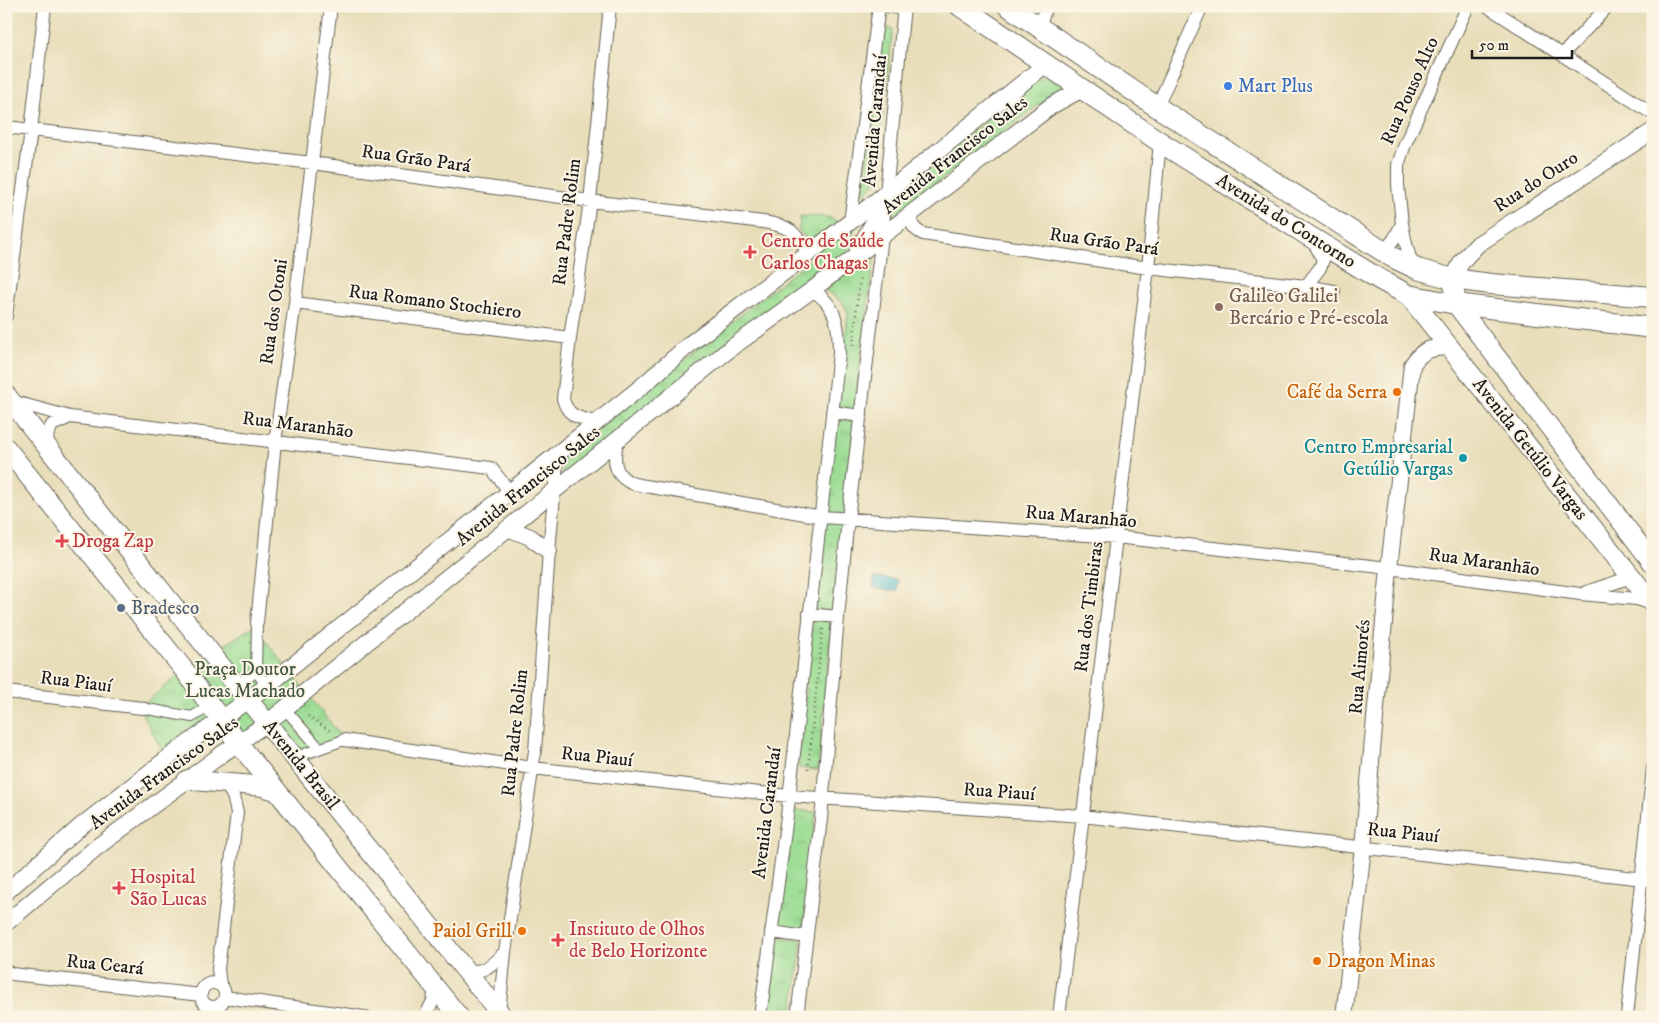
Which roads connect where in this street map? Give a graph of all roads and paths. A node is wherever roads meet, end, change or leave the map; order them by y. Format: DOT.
graph roads {
  1 [pos="44,6"];
  2 [pos="331,6"];
  3 [pos="610,6"];
  4 [pos="879,6"];
  5 [pos="887,6"];
  6 [pos="960,6"];
  7 [pos="1008,6"];
  8 [pos="1047,6"];
  9 [pos="1202,6"];
  10 [pos="1468,6"];
  11 [pos="1487,6"];
  12 [pos="1608,6"];
  13 [pos="904,8"];
  14 [pos="1039,26"];
  15 [pos="1562,54"];
  16 [pos="1046,64"];
  17 [pos="1082,89"];
  18 [pos="1151,102"];
  19 [pos="1653,114"];
  20 [pos="6,127"];
  21 [pos="31,130"];
  22 [pos="1653,131"];
  23 [pos="1160,142"];
  24 [pos="312,163"];
  25 [pos="887,191"];
  26 [pos="590,201"];
  27 [pos="911,213"];
  28 [pos="850,222"];
  29 [pos="1402,224"];
  30 [pos="882,236"];
  31 [pos="1312,238"];
  32 [pos="1384,251"];
  33 [pos="808,253"];
  34 [pos="850,260"];
  35 [pos="1148,268"];
  36 [pos="1417,269"];
  37 [pos="1453,280"];
  38 [pos="1306,286"];
  39 [pos="812,290"];
  40 [pos="1334,291"];
  41 [pos="1408,294"];
  42 [pos="1653,297"];
  43 [pos="295,303"];
  44 [pos="1456,304"];
  45 [pos="6,316"];
  46 [pos="715,326"];
  47 [pos="1653,328"];
  48 [pos="570,338"];
  49 [pos="1450,347"];
  50 [pos="731,348"];
  51 [pos="9,398"];
  52 [pos="832,412"];
  53 [pos="861,416"];
  54 [pos="70,417"];
  55 [pos="596,422"];
  56 [pos="618,439"];
  57 [pos="275,442"];
  58 [pos="6,448"];
  59 [pos="49,449"];
  60 [pos="558,452"];
  61 [pos="554,491"];
  62 [pos="510,492"];
  63 [pos="822,517"];
  64 [pos="848,518"];
  65 [pos="508,528"];
  66 [pos="1116,537"];
  67 [pos="1645,541"];
  68 [pos="549,551"];
  69 [pos="1653,563"];
  70 [pos="1389,568"];
  71 [pos="1631,577"];
  72 [pos="1580,594"];
  73 [pos="1653,604"];
  74 [pos="809,614"];
  75 [pos="838,617"];
  76 [pos="257,623"];
  77 [pos="256,671"];
  78 [pos="267,686"];
  79 [pos="6,692"];
  80 [pos="243,693"];
  81 [pos="142,708"];
  82 [pos="285,709"];
  83 [pos="215,713"];
  84 [pos="306,714"];
  85 [pos="192,717"];
  86 [pos="268,723"];
  87 [pos="203,732"];
  88 [pos="344,740"];
  89 [pos="239,744"];
  90 [pos="319,748"];
  91 [pos="296,757"];
  92 [pos="532,768"];
  93 [pos="1653,768"];
  94 [pos="187,780"];
  95 [pos="225,783"];
  96 [pos="277,791"];
  97 [pos="789,796"];
  98 [pos="823,798"];
  99 [pos="1082,816"];
  100 [pos="81,826"];
  101 [pos="97,847"];
  102 [pos="1363,847"];
  103 [pos="1647,879"];
  104 [pos="6,892"];
  105 [pos="6,923"];
  106 [pos="771,932"];
  107 [pos="807,937"];
  108 [pos="505,952"];
  109 [pos="464,970"];
  110 [pos="6,971"];
  111 [pos="435,986"];
  112 [pos="216,1002"];
  113 [pos="500,1015"];
  114 [pos="364,1017"];
  115 [pos="424,1017"];
  116 [pos="459,1017"];
  117 [pos="760,1017"];
  118 [pos="797,1017"];
  119 [pos="1059,1017"];
  120 [pos="1344,1017"];
  121 [pos="1627,1017"];
  1 -- 21 [label="street"];
  2 -- 24 [label="street, Rua dos Otoni"];
  3 -- 26 [label="street, Rua Padre Rolim"];
  4 -- 28 [label="street, Avenida Carandaí"];
  5 -- 13 [label="street, Avenida Carandaí"];
  6 -- 16 [label="main road, Avenida do Contorno"];
  7 -- 14 [label="main road, Avenida do Contorno"];
  8 -- 14 [label="street"];
  9 -- 18 [label="street"];
  10 -- 29 [label="street, Rua Pouso Alto"];
  11 -- 15 [label="street"];
  12 -- 15 [label="street"];
  13 -- 25 [label="street, Avenida Carandaí"];
  14 -- 18 [label="main road, Avenida do Contorno"];
  15 -- 19 [label="street"];
  16 -- 17 [label="main road, Avenida do Contorno"];
  16 -- 18 [label="main road"];
  16 -- 25 [label="street, Avenida Francisco Sales"];
  17 -- 23 [label="main road, Avenida do Contorno"];
  17 -- 27 [label="street, Avenida Francisco Sales"];
  18 -- 32 [label="main road, Avenida do Contorno"];
  20 -- 21 [label="street, Rua Grão Pará"];
  21 -- 24 [label="street, Rua Grão Pará"];
  21 -- 45 [label="street"];
  22 -- 37 [label="street, Rua do Ouro"];
  23 -- 31 [label="main road, Avenida do Contorno"];
  23 -- 35 [label="street, Rua dos Timbiras"];
  24 -- 26 [label="street, Rua Grão Pará"];
  24 -- 43 [label="street, Rua dos Otoni"];
  25 -- 28 [label="street, Avenida Francisco Sales"];
  25 -- 30 [label="street, Avenida Carandaí"];
  25 -- 34 [label="street"];
  26 -- 33 [label="street, Rua Grão Pará"];
  26 -- 48 [label="street, Rua Padre Rolim"];
  27 -- 30 [label="street, Avenida Francisco Sales"];
  27 -- 35 [label="street, Rua Grão Pará"];
  28 -- 33 [label="street, Avenida Francisco Sales"];
  29 -- 32 [label="street"];
  29 -- 36 [label="street, Rua Pouso Alto"];
  30 -- 34 [label="street, Avenida Francisco Sales"];
  30 -- 53 [label="street, Avenida Carandaí"];
  31 -- 38 [label="street"];
  31 -- 41 [label="main road, Avenida do Contorno"];
  32 -- 36 [label="main road, Avenida do Contorno"];
  33 -- 46 [label="street, Avenida Francisco Sales"];
  34 -- 39 [label="street, Avenida Francisco Sales"];
  35 -- 38 [label="street, Rua Grão Pará"];
  35 -- 66 [label="street, Rua dos Timbiras"];
  36 -- 37 [label="main road, Avenida do Contorno"];
  37 -- 42 [label="main road, Avenida do Contorno"];
  37 -- 44 [label="main road"];
  38 -- 40 [label="street, Rua Grão Pará"];
  39 -- 50 [label="street, Avenida Francisco Sales"];
  39 -- 52 [label="street, Avenida Carandaí"];
  41 -- 44 [label="main road, Avenida do Contorno"];
  41 -- 49 [label="main road, Avenida Getúlio Vargas"];
  43 -- 48 [label="street, Rua Romano Stochiero"];
  43 -- 57 [label="street, Rua dos Otoni"];
  44 -- 47 [label="main road, Avenida do Contorno"];
  44 -- 67 [label="main road, Avenida Getúlio Vargas"];
  46 -- 50 [label="street"];
  46 -- 55 [label="street, Avenida Francisco Sales"];
  48 -- 55 [label="street, Rua Padre Rolim"];
  49 -- 70 [label="street, Rua Aimorés"];
  49 -- 71 [label="main road, Avenida Getúlio Vargas"];
  50 -- 56 [label="street, Avenida Francisco Sales"];
  51 -- 54 [label="street, Rua Maranhão"];
  51 -- 59 [label="main road, Avenida Brasil"];
  52 -- 53 [label="street"];
  52 -- 63 [label="street, Avenida Carandaí"];
  53 -- 64 [label="street, Avenida Carandaí"];
  54 -- 57 [label="street, Rua Maranhão"];
  54 -- 59 [label="street"];
  55 -- 60 [label="street, Avenida Francisco Sales"];
  56 -- 61 [label="street, Avenida Francisco Sales"];
  56 -- 63 [label="street, Rua Maranhão"];
  57 -- 62 [label="street, Rua Maranhão"];
  57 -- 76 [label="street, Rua dos Otoni"];
  58 -- 83 [label="main road, Avenida Brasil"];
  59 -- 80 [label="main road, Avenida Brasil"];
  60 -- 61 [label="street, Rua Padre Rolim"];
  60 -- 62 [label="street, Avenida Francisco Sales"];
  61 -- 65 [label="street, Avenida Francisco Sales"];
  61 -- 68 [label="street, Rua Padre Rolim"];
  62 -- 78 [label="street, Avenida Francisco Sales"];
  63 -- 64 [label="street, Rua Maranhão"];
  63 -- 74 [label="street, Avenida Carandaí"];
  64 -- 66 [label="street, Rua Maranhão"];
  64 -- 75 [label="street, Avenida Carandaí"];
  65 -- 68 [label="street"];
  65 -- 82 [label="street, Avenida Francisco Sales"];
  66 -- 70 [label="street, Rua Maranhão"];
  66 -- 99 [label="street, Rua dos Timbiras"];
  67 -- 69 [label="main road, Avenida Getúlio Vargas"];
  67 -- 71 [label="main road"];
  68 -- 92 [label="street, Rua Padre Rolim"];
  70 -- 72 [label="street, Rua Maranhão"];
  70 -- 102 [label="street, Rua Aimorés"];
  71 -- 72 [label="street, Rua Maranhão"];
  71 -- 73 [label="main road, Avenida Getúlio Vargas"];
  72 -- 73 [label="street, Rua Maranhão"];
  74 -- 75 [label="street"];
  74 -- 97 [label="street, Avenida Carandaí"];
  75 -- 98 [label="street, Avenida Carandaí"];
  76 -- 77 [label="street"];
  77 -- 78 [label="street"];
  77 -- 80 [label="street"];
  78 -- 80 [label="street, Avenida Francisco Sales"];
  79 -- 81 [label="street, Rua Piauí"];
  80 -- 83 [label="street, Avenida Francisco Sales"];
  80 -- 86 [label="main road, Avenida Brasil"];
  81 -- 85 [label="street"];
  82 -- 86 [label="street, Avenida Francisco Sales"];
  82 -- 90 [label="street"];
  83 -- 85 [label="street"];
  83 -- 87 [label="street, Avenida Francisco Sales"];
  83 -- 89 [label="main road, Avenida Brasil"];
  84 -- 88 [label="path"];
  85 -- 87 [label="street"];
  86 -- 89 [label="street, Avenida Francisco Sales"];
  86 -- 91 [label="main road, Avenida Brasil"];
  87 -- 100 [label="street, Avenida Francisco Sales"];
  88 -- 90 [label="street"];
  88 -- 92 [label="street, Rua Piauí"];
  89 -- 94 [label="street, Avenida Francisco Sales"];
  89 -- 96 [label="main road, Avenida Brasil"];
  90 -- 91 [label="street"];
  91 -- 109 [label="main road, Avenida Brasil"];
  92 -- 97 [label="street, Rua Piauí"];
  92 -- 108 [label="street, Rua Padre Rolim"];
  93 -- 103 [label="street"];
  94 -- 95 [label="main road"];
  94 -- 101 [label="street, Avenida Francisco Sales"];
  95 -- 96 [label="main road"];
  95 -- 112 [label="street"];
  96 -- 111 [label="main road, Avenida Brasil"];
  97 -- 98 [label="street, Rua Piauí"];
  97 -- 106 [label="street, Avenida Carandaí"];
  98 -- 99 [label="street, Rua Piauí"];
  98 -- 107 [label="street, Avenida Carandaí"];
  99 -- 102 [label="street, Rua Piauí"];
  99 -- 119 [label="street, Rua dos Timbiras"];
  100 -- 101 [label="street"];
  100 -- 104 [label="street, Avenida Francisco Sales"];
  101 -- 105 [label="street, Avenida Francisco Sales"];
  102 -- 103 [label="street, Rua Piauí"];
  102 -- 120 [label="street, Rua Aimorés"];
  103 -- 121 [label="street"];
  106 -- 107 [label="street"];
  106 -- 117 [label="street, Avenida Carandaí"];
  107 -- 118 [label="street, Avenida Carandaí"];
  108 -- 109 [label="street"];
  108 -- 113 [label="street, Rua Padre Rolim"];
  109 -- 113 [label="main road, Avenida Brasil"];
  110 -- 112 [label="street, Rua Ceará"];
  111 -- 115 [label="street"];
  111 -- 116 [label="main road, Avenida Brasil"];
  112 -- 114 [label="street"];
}
